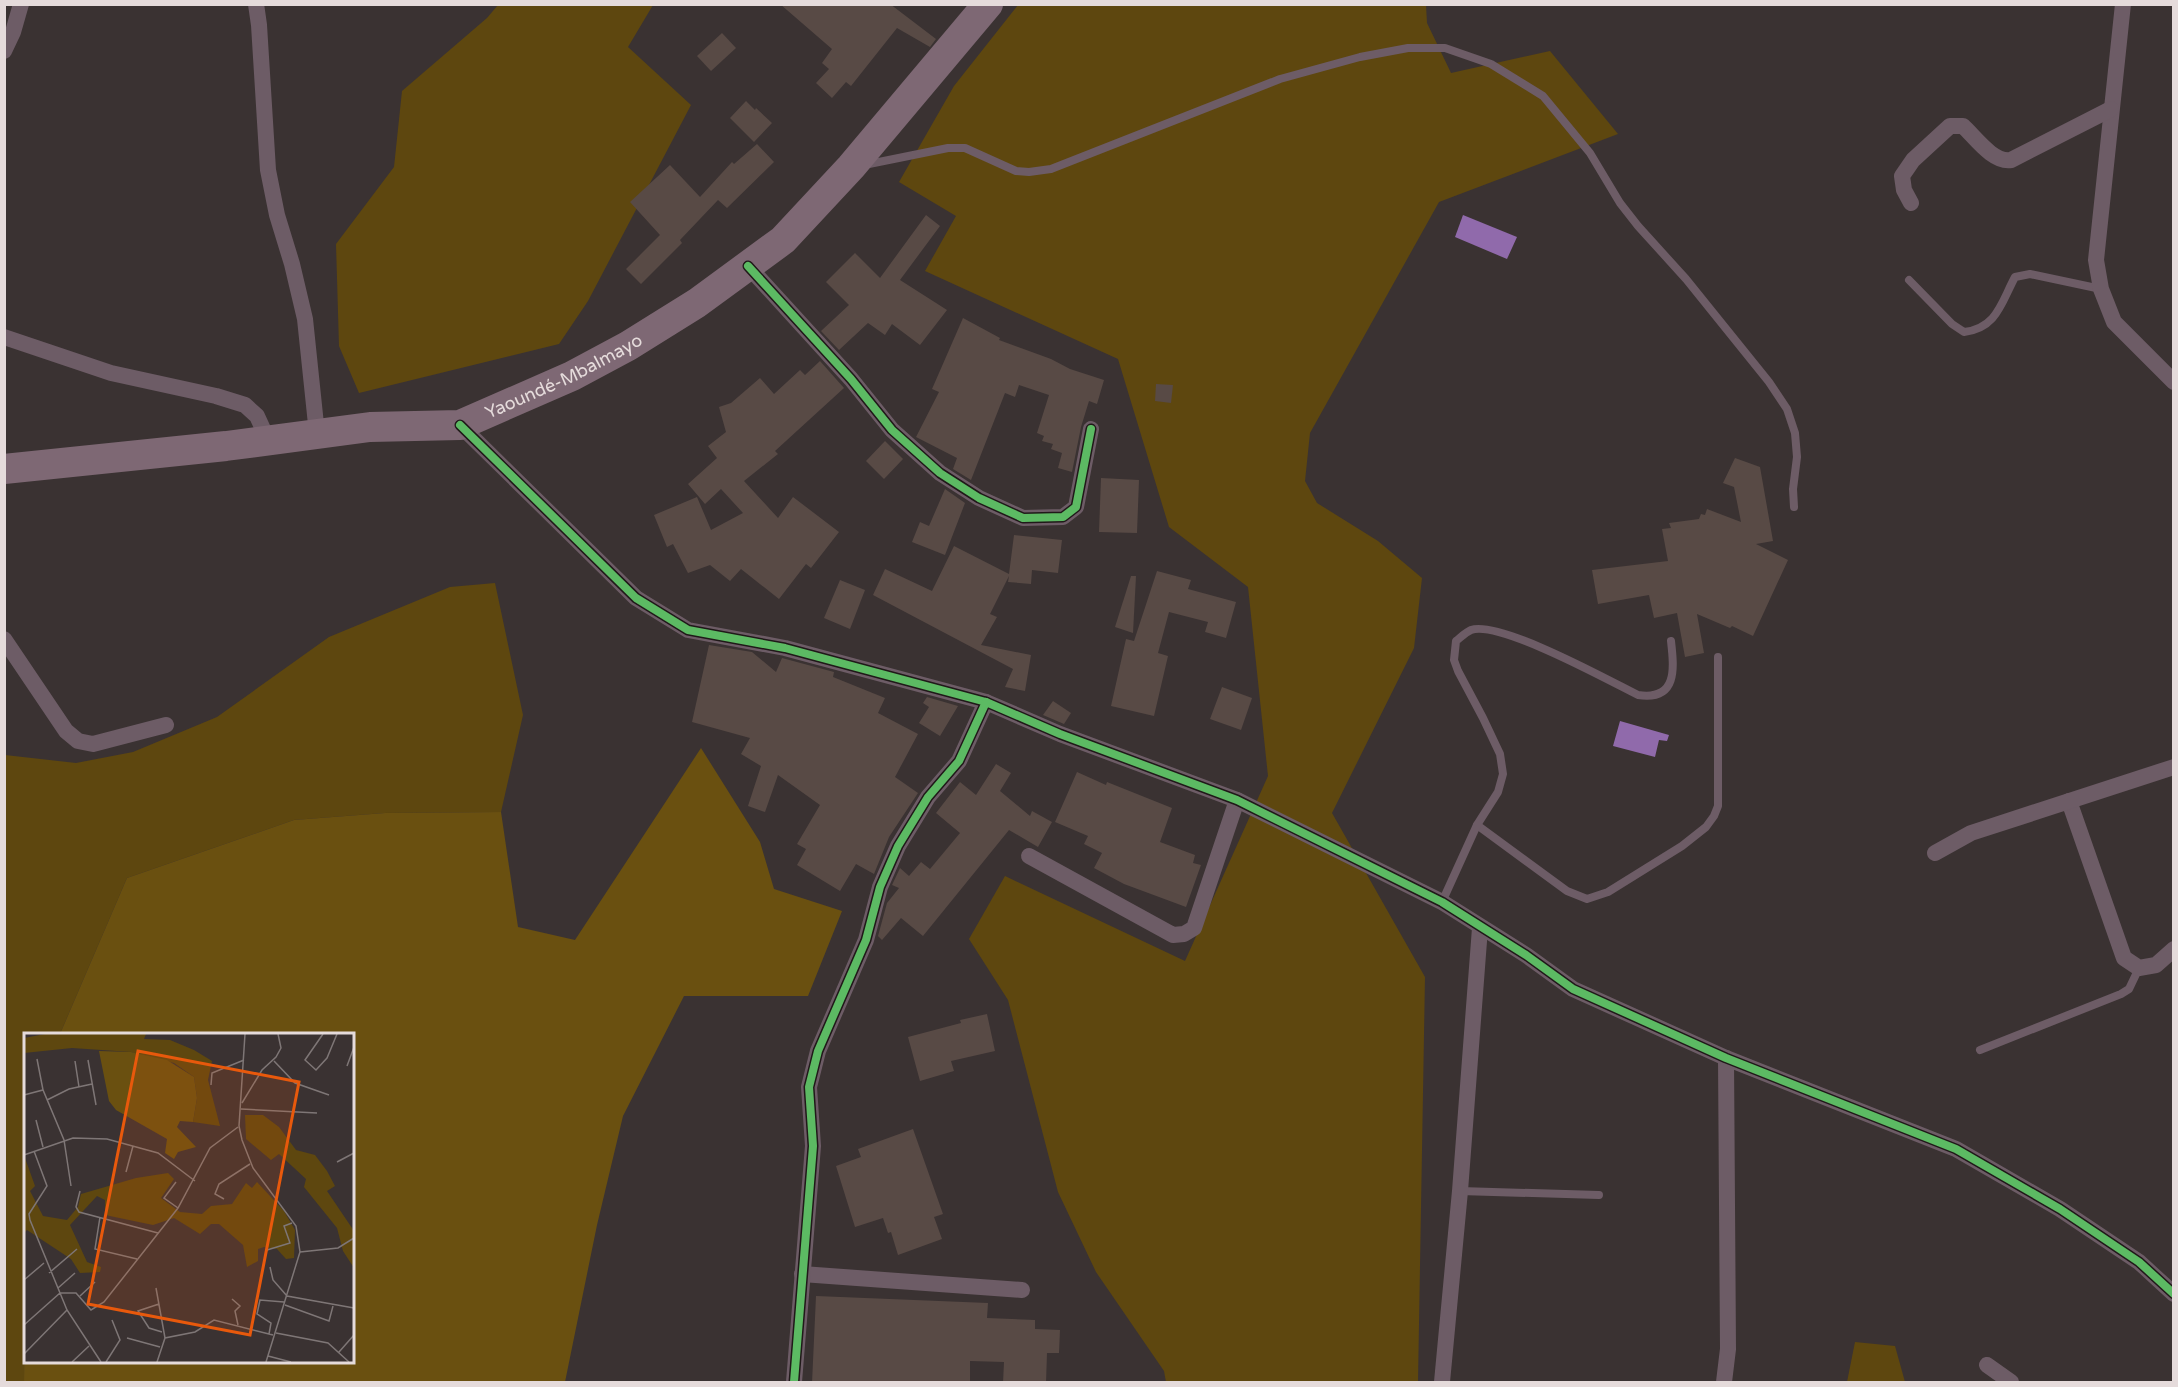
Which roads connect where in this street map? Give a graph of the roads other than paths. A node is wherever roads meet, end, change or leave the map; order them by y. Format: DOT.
graph roads {
  1 [pos="21,4"];
  2 [pos="256,4"];
  3 [pos="988,4"];
  4 [pos="2123,4"];
  5 [pos="4,51"];
  6 [pos="2111,109"];
  7 [pos="851,167"];
  8 [pos="1911,203"];
  9 [pos="748,266"];
  10 [pos="1909,280"];
  11 [pos="2101,289"];
  12 [pos="4,337"];
  13 [pos="2174,382"];
  14 [pos="460,425"];
  15 [pos="1091,429"];
  16 [pos="317,434"];
  17 [pos="268,440"];
  18 [pos="4,469"];
  19 [pos="1794,507"];
  20 [pos="4,639"];
  21 [pos="1671,641"];
  22 [pos="1718,657"];
  23 [pos="986,702"];
  24 [pos="166,725"];
  25 [pos="2174,767"];
  26 [pos="1237,800"];
  27 [pos="2069,801"];
  28 [pos="1477,825"];
  29 [pos="1935,853"];
  30 [pos="1029,856"];
  31 [pos="1442,902"];
  32 [pos="1480,928"];
  33 [pos="2174,949"];
  34 [pos="2139,969"];
  35 [pos="1980,1050"];
  36 [pos="1726,1058"];
  37 [pos="1460,1191"];
  38 [pos="1599,1195"];
  39 [pos="802,1274"];
  40 [pos="1022,1290"];
  41 [pos="2174,1294"];
  42 [pos="1987,1365"];
  43 [pos="794,1383"];
  44 [pos="1442,1383"];
  45 [pos="1724,1383"];
  46 [pos="2011,1383"];
  1 -- 5 [label="street"];
  2 -- 16 [label="street"];
  3 -- 7 [label="highway, Yaoundé-Mbalmayo"];
  4 -- 6 [label="street"];
  6 -- 8 [label="street"];
  6 -- 11 [label="street"];
  7 -- 9 [label="highway, Yaoundé-Mbalmayo"];
  7 -- 19 [label="lane"];
  9 -- 14 [label="highway, Yaoundé-Mbalmayo"];
  9 -- 15 [label="street"];
  10 -- 11 [label="lane"];
  11 -- 13 [label="street"];
  12 -- 17 [label="street"];
  14 -- 16 [label="highway, Yaoundé-Mbalmayo"];
  14 -- 23 [label="street"];
  16 -- 17 [label="highway, Yaoundé-Mbalmayo"];
  17 -- 18 [label="highway, Yaoundé-Mbalmayo"];
  20 -- 24 [label="street"];
  21 -- 28 [label="lane"];
  22 -- 28 [label="lane"];
  23 -- 26 [label="street"];
  23 -- 39 [label="street"];
  25 -- 27 [label="street"];
  26 -- 30 [label="street"];
  26 -- 31 [label="street"];
  27 -- 29 [label="street"];
  27 -- 34 [label="street"];
  28 -- 31 [label="lane"];
  31 -- 32 [label="street"];
  32 -- 36 [label="street"];
  32 -- 37 [label="street"];
  33 -- 34 [label="street"];
  34 -- 35 [label="lane"];
  36 -- 41 [label="street"];
  36 -- 45 [label="street"];
  37 -- 38 [label="lane"];
  37 -- 44 [label="street"];
  39 -- 40 [label="street"];
  39 -- 43 [label="street"];
  42 -- 46 [label="street"];
}
